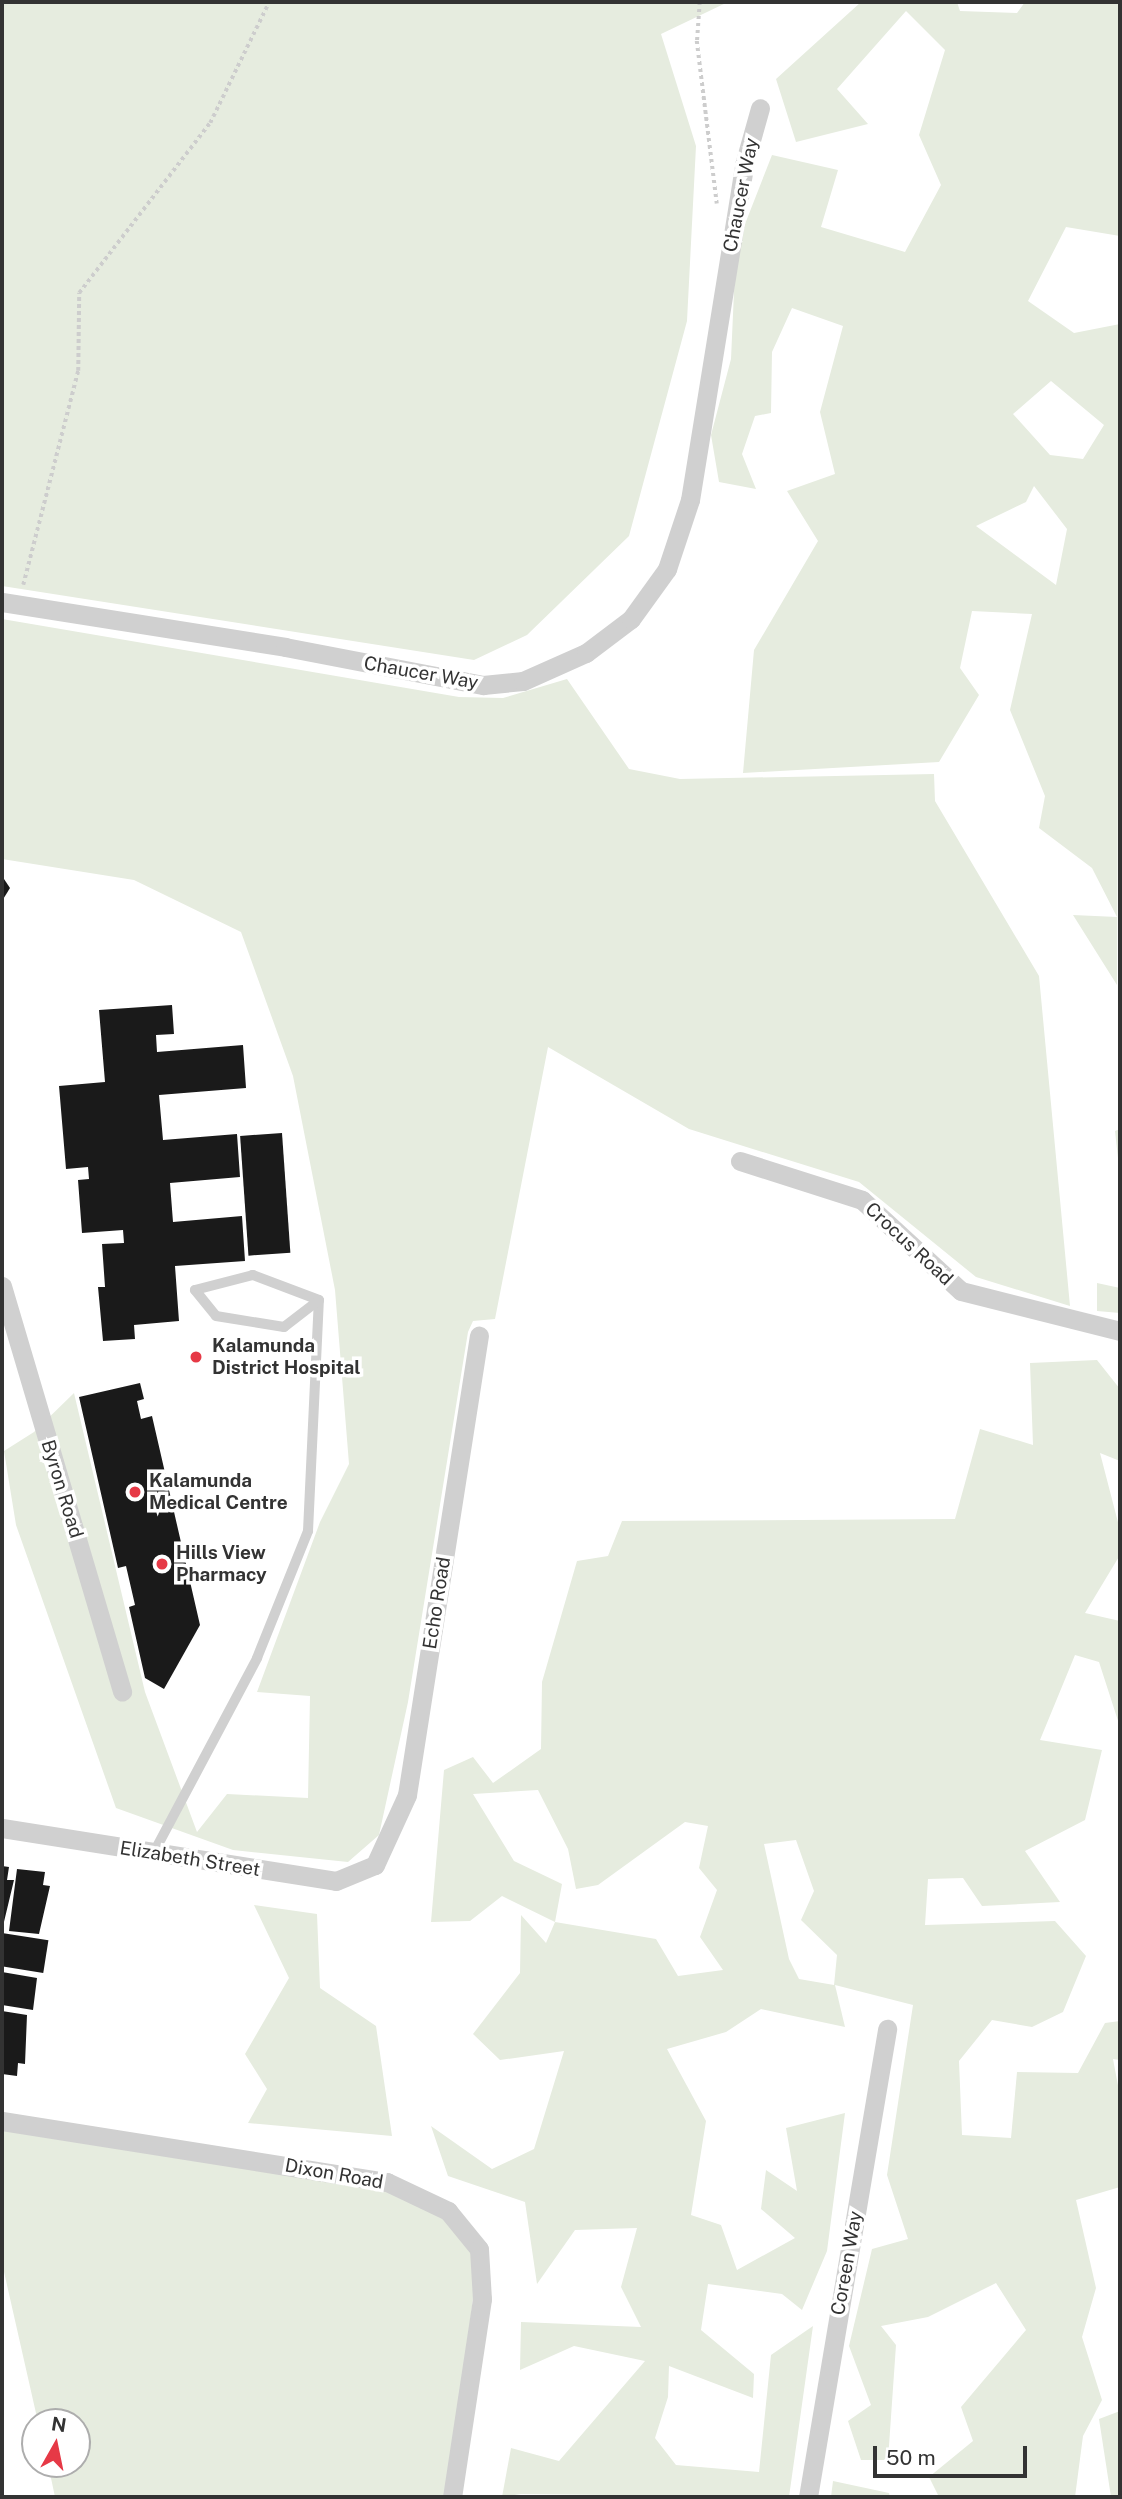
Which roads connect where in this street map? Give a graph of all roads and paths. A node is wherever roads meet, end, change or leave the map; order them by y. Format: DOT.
graph roads {
  1 [pos="269,2"];
  2 [pos="700,2"];
  3 [pos="760,108"];
  4 [pos="718,212"];
  5 [pos="11,603"];
  6 [pos="740,1161"];
  7 [pos="2,1286"];
  8 [pos="319,1300"];
  9 [pos="1120,1331"];
  10 [pos="480,1336"];
  11 [pos="122,1692"];
  12 [pos="2,1828"];
  13 [pos="153,1855"];
  14 [pos="375,1865"];
  15 [pos="887,2029"];
  16 [pos="2,2121"];
  17 [pos="452,2497"];
  18 [pos="808,2497"];
  1 -- 5 [label="path"];
  2 -- 4 [label="path"];
  3 -- 5 [label="street, Chaucer Way"];
  6 -- 9 [label="street, Crocus Road"];
  7 -- 11 [label="street, Byron Road"];
  8 -- 8 [label="lane"];
  8 -- 13 [label="lane"];
  10 -- 14 [label="street, Echo Road"];
  12 -- 13 [label="street, Elizabeth Street"];
  13 -- 14 [label="street, Elizabeth Street"];
  15 -- 18 [label="street, Coreen Way"];
  16 -- 17 [label="street, Dixon Road"];
}
